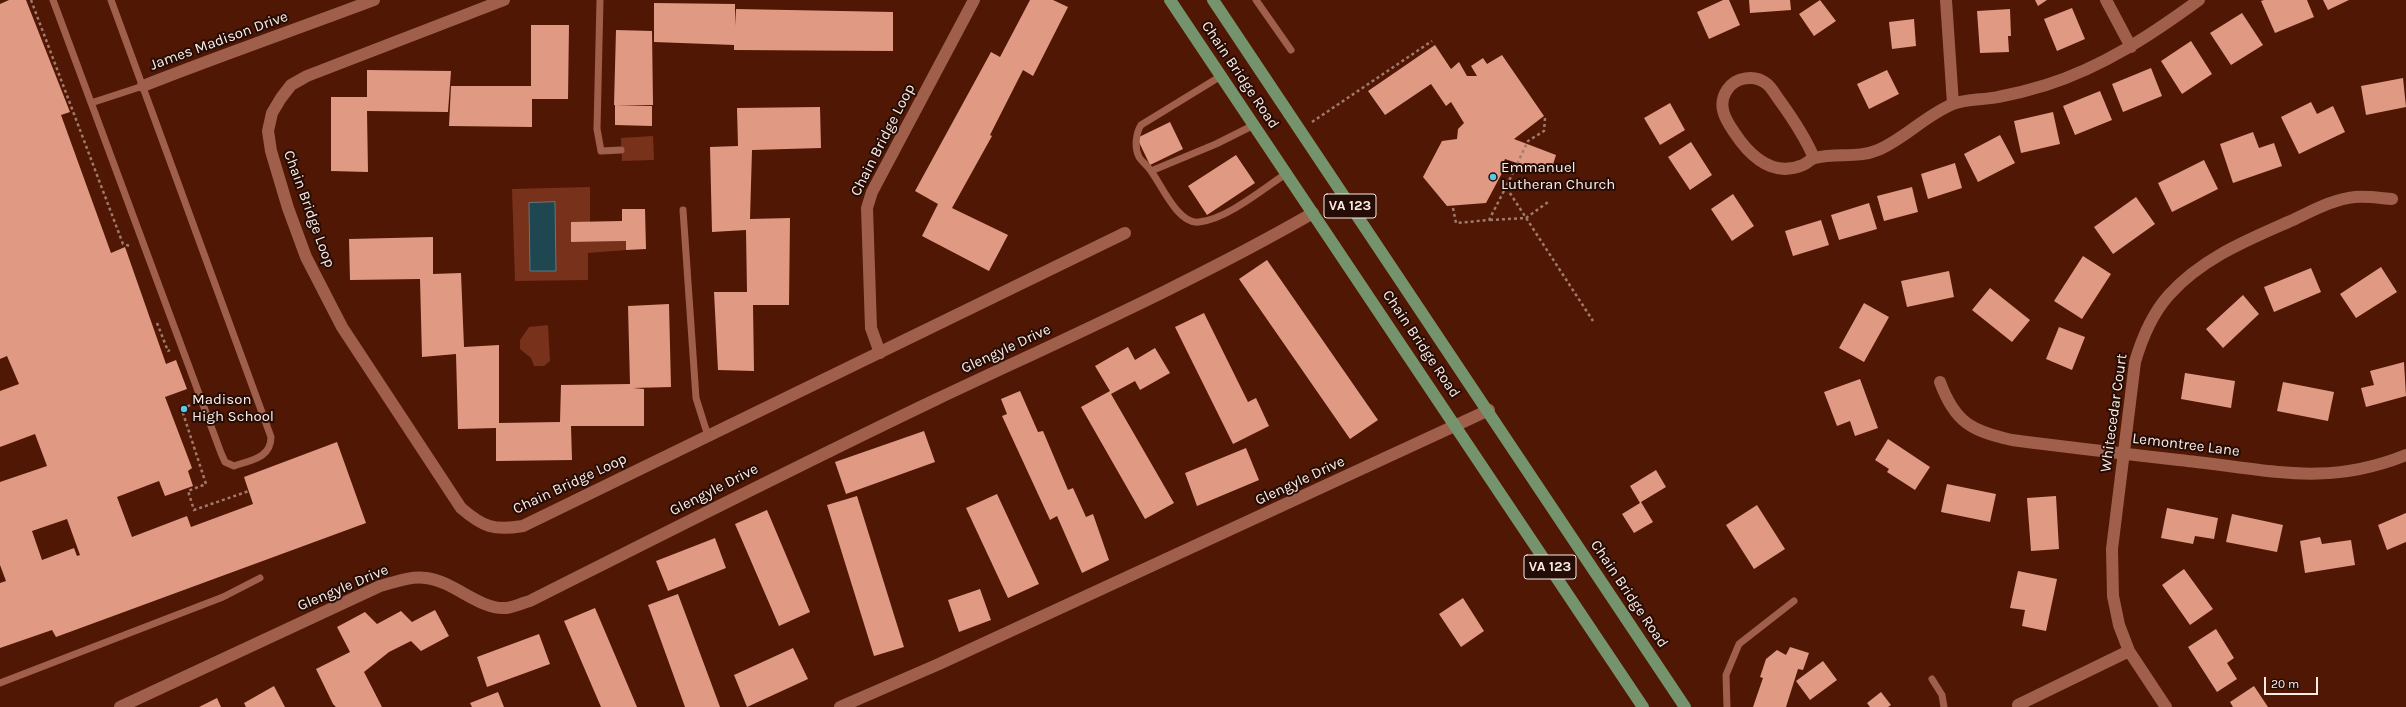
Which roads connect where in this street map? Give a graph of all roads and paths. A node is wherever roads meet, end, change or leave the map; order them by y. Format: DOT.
graph roads {
  1 [pos="31,0"];
  2 [pos="53,0"];
  3 [pos="111,0"];
  4 [pos="374,0"];
  5 [pos="504,0"];
  6 [pos="600,0"];
  7 [pos="974,0"];
  8 [pos="1170,0"];
  9 [pos="1213,0"];
  10 [pos="1256,0"];
  11 [pos="1946,0"];
  12 [pos="2106,0"];
  13 [pos="2199,0"];
  14 [pos="1432,41"];
  15 [pos="2131,47"];
  16 [pos="1291,50"];
  17 [pos="1221,76"];
  18 [pos="143,86"];
  19 [pos="91,103"];
  20 [pos="1953,104"];
  21 [pos="1545,118"];
  22 [pos="1312,122"];
  23 [pos="1254,124"];
  24 [pos="621,150"];
  25 [pos="1814,158"];
  26 [pos="1151,171"];
  27 [pos="1287,174"];
  28 [pos="1506,187"];
  29 [pos="2392,199"];
  30 [pos="1548,202"];
  31 [pos="1453,208"];
  32 [pos="684,210"];
  33 [pos="1313,213"];
  34 [pos="1526,218"];
  35 [pos="1489,220"];
  36 [pos="1125,233"];
  37 [pos="132,253"];
  38 [pos="157,321"];
  39 [pos="1593,321"];
  40 [pos="880,353"];
  41 [pos="175,355"];
  42 [pos="1940,382"];
  43 [pos="193,403"];
  44 [pos="1488,410"];
  45 [pos="1456,426"];
  46 [pos="708,436"];
  47 [pos="2124,454"];
  48 [pos="2406,455"];
  49 [pos="249,491"];
  50 [pos="260,578"];
  51 [pos="1794,601"];
  52 [pos="2129,651"];
  53 [pos="1932,679"];
  54 [pos="0,683"];
  55 [pos="2018,706"];
  56 [pos="120,707"];
  57 [pos="840,707"];
  58 [pos="1643,707"];
  59 [pos="1685,707"];
  60 [pos="1727,707"];
  61 [pos="1944,707"];
  62 [pos="2166,707"];
  1 -- 37 [label="path"];
  2 -- 19 [label="lane"];
  3 -- 18 [label="lane"];
  4 -- 18 [label="street, James Madison Drive"];
  5 -- 46 [label="street, Chain Bridge Loop"];
  6 -- 24 [label="lane"];
  7 -- 40 [label="street, Chain Bridge Loop"];
  8 -- 17 [label="main road, Chain Bridge Road / VA 123"];
  9 -- 44 [label="main road, Chain Bridge Road / VA 123"];
  10 -- 16 [label="lane"];
  11 -- 20 [label="street"];
  12 -- 15 [label="street"];
  13 -- 15 [label="street"];
  14 -- 22 [label="path"];
  15 -- 20 [label="street"];
  17 -- 23 [label="main road, Chain Bridge Road / VA 123"];
  17 -- 26 [label="lane"];
  18 -- 19 [label="lane"];
  18 -- 19 [label="lane"];
  20 -- 25 [label="street"];
  21 -- 28 [label="path"];
  23 -- 26 [label="lane"];
  23 -- 27 [label="main road, Chain Bridge Road / VA 123"];
  25 -- 25 [label="street"];
  26 -- 27 [label="lane"];
  27 -- 33 [label="main road, Chain Bridge Road / VA 123"];
  28 -- 34 [label="path"];
  28 -- 35 [label="path"];
  29 -- 47 [label="street, Whitecedar Court"];
  30 -- 34 [label="path"];
  31 -- 35 [label="path"];
  32 -- 46 [label="lane"];
  33 -- 45 [label="main road, Chain Bridge Road / VA 123"];
  33 -- 56 [label="street, Glengyle Drive"];
  34 -- 35 [label="path"];
  34 -- 39 [label="path"];
  36 -- 40 [label="street"];
  38 -- 41 [label="path"];
  40 -- 46 [label="street, Chain Bridge Loop"];
  42 -- 47 [label="street, Lemontree Lane"];
  43 -- 49 [label="path"];
  44 -- 45 [label="street, Glengyle Drive"];
  44 -- 59 [label="main road, Chain Bridge Road / VA 123"];
  45 -- 57 [label="street, Glengyle Drive"];
  45 -- 58 [label="main road, Chain Bridge Road / VA 123"];
  47 -- 48 [label="street, Lemontree Lane"];
  47 -- 52 [label="street, Whitecedar Court"];
  50 -- 54 [label="lane"];
  51 -- 60 [label="lane"];
  52 -- 55 [label="street"];
  52 -- 62 [label="street, Whitecedar Court"];
  53 -- 61 [label="lane"];
}
